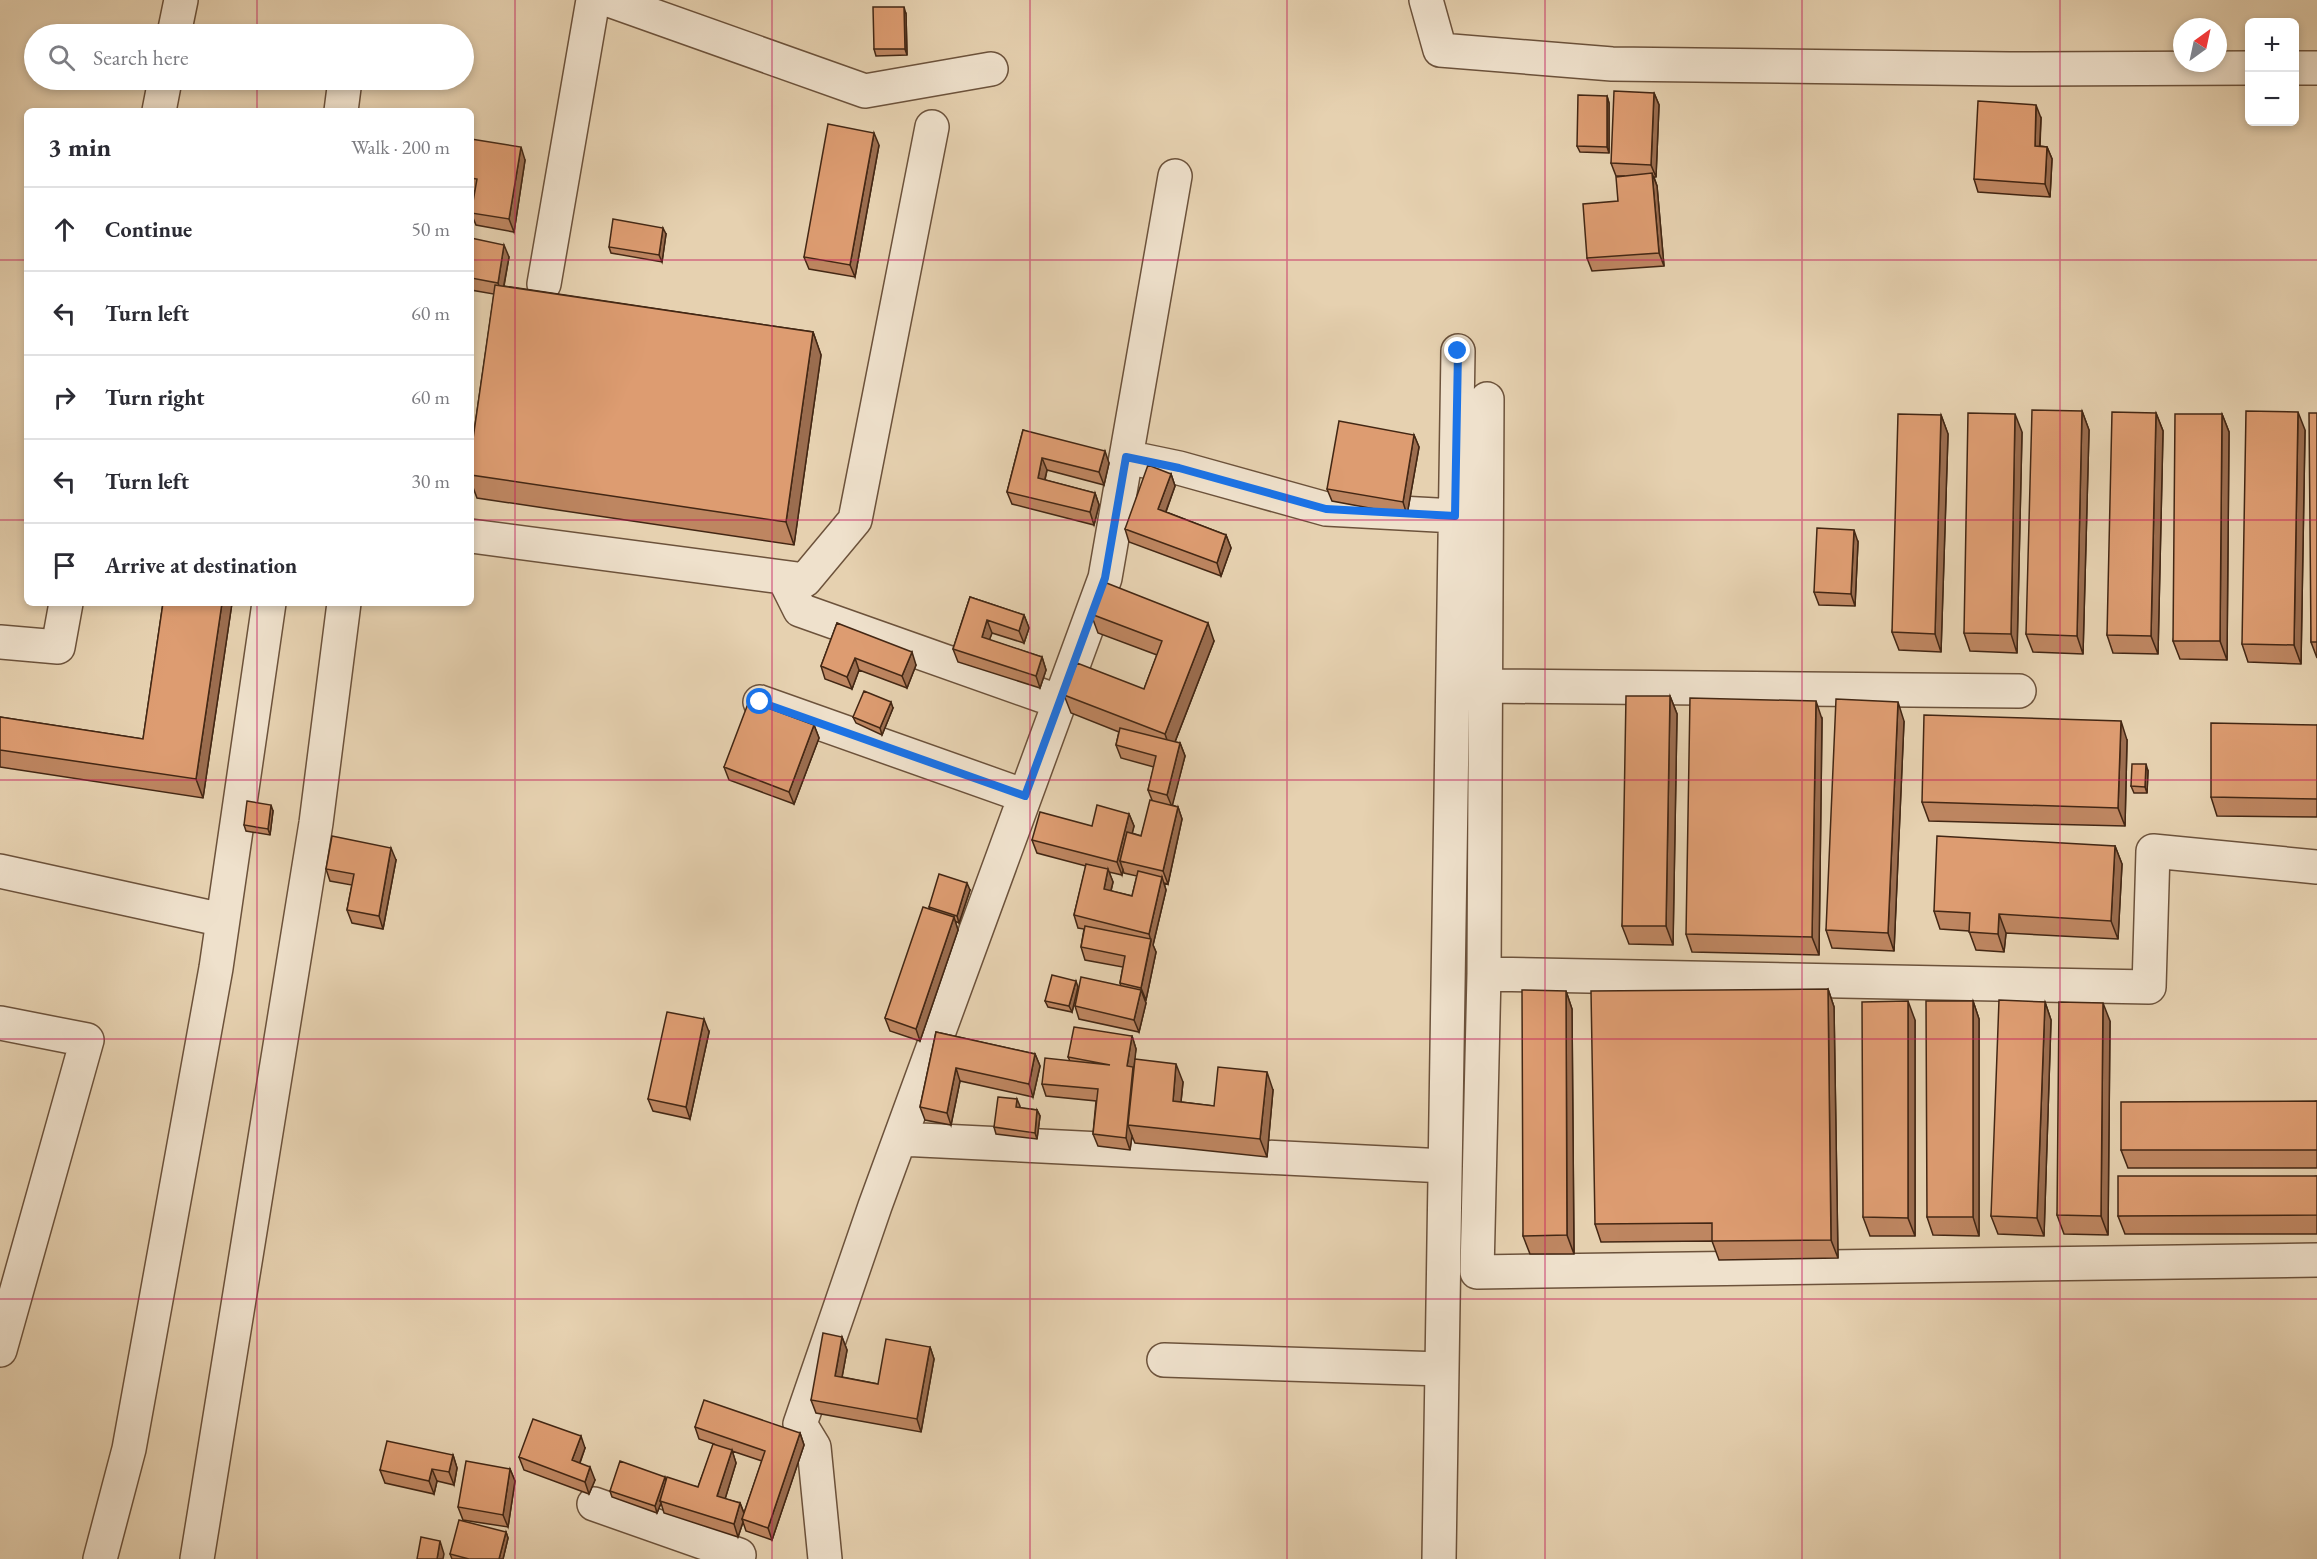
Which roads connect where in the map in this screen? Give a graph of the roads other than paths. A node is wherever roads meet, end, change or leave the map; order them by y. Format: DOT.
graph roads {
  1 [pos="181,0"];
  2 [pos="593,0"];
  3 [pos="609,0"];
  4 [pos="1426,0"];
  5 [pos="176,24"];
  6 [pos="2245,68"];
  7 [pos="2299,68"];
  8 [pos="2317,68"];
  9 [pos="991,69"];
  10 [pos="163,90"];
  11 [pos="344,90"];
  12 [pos="160,108"];
  13 [pos="341,108"];
  14 [pos="932,127"];
  15 [pos="1175,176"];
  16 [pos="544,284"];
  17 [pos="1458,351"];
  18 [pos="1487,399"];
  19 [pos="1126,457"];
  20 [pos="1455,516"];
  21 [pos="474,536"];
  22 [pos="784,578"];
  23 [pos="65,606"];
  24 [pos="269,606"];
  25 [pos="344,606"];
  26 [pos="0,642"];
  27 [pos="1485,686"];
  28 [pos="2019,692"];
  29 [pos="760,702"];
  30 [pos="1060,702"];
  31 [pos="1025,796"];
  32 [pos="2317,867"];
  33 [pos="0,871"];
  34 [pos="223,920"];
  35 [pos="1484,974"];
  36 [pos="0,1023"];
  37 [pos="900,1139"];
  38 [pos="1445,1166"];
  39 [pos="2317,1260"];
  40 [pos="0,1350"];
  41 [pos="1164,1360"];
  42 [pos="1442,1369"];
  43 [pos="594,1504"];
  44 [pos="100,1559"];
  45 [pos="197,1559"];
  46 [pos="738,1559"];
  47 [pos="825,1559"];
  48 [pos="1439,1559"];
  1 -- 5 [label="street"];
  2 -- 16 [label="street"];
  3 -- 9 [label="street"];
  4 -- 6 [label="street"];
  7 -- 8 [label="street"];
  10 -- 12 [label="street"];
  11 -- 13 [label="street"];
  14 -- 22 [label="street"];
  15 -- 19 [label="street"];
  17 -- 20 [label="street"];
  18 -- 27 [label="street"];
  19 -- 20 [label="street"];
  19 -- 30 [label="street"];
  20 -- 38 [label="street"];
  21 -- 22 [label="street"];
  22 -- 30 [label="street"];
  23 -- 26 [label="street"];
  24 -- 34 [label="street"];
  25 -- 45 [label="street"];
  27 -- 28 [label="street"];
  27 -- 35 [label="street"];
  29 -- 31 [label="street"];
  30 -- 31 [label="street"];
  31 -- 37 [label="street"];
  32 -- 35 [label="street"];
  33 -- 34 [label="street"];
  34 -- 44 [label="street"];
  35 -- 39 [label="street"];
  36 -- 40 [label="street"];
  37 -- 38 [label="street"];
  37 -- 47 [label="street"];
  38 -- 42 [label="street"];
  41 -- 42 [label="street"];
  42 -- 48 [label="street"];
  43 -- 46 [label="street"];
}
